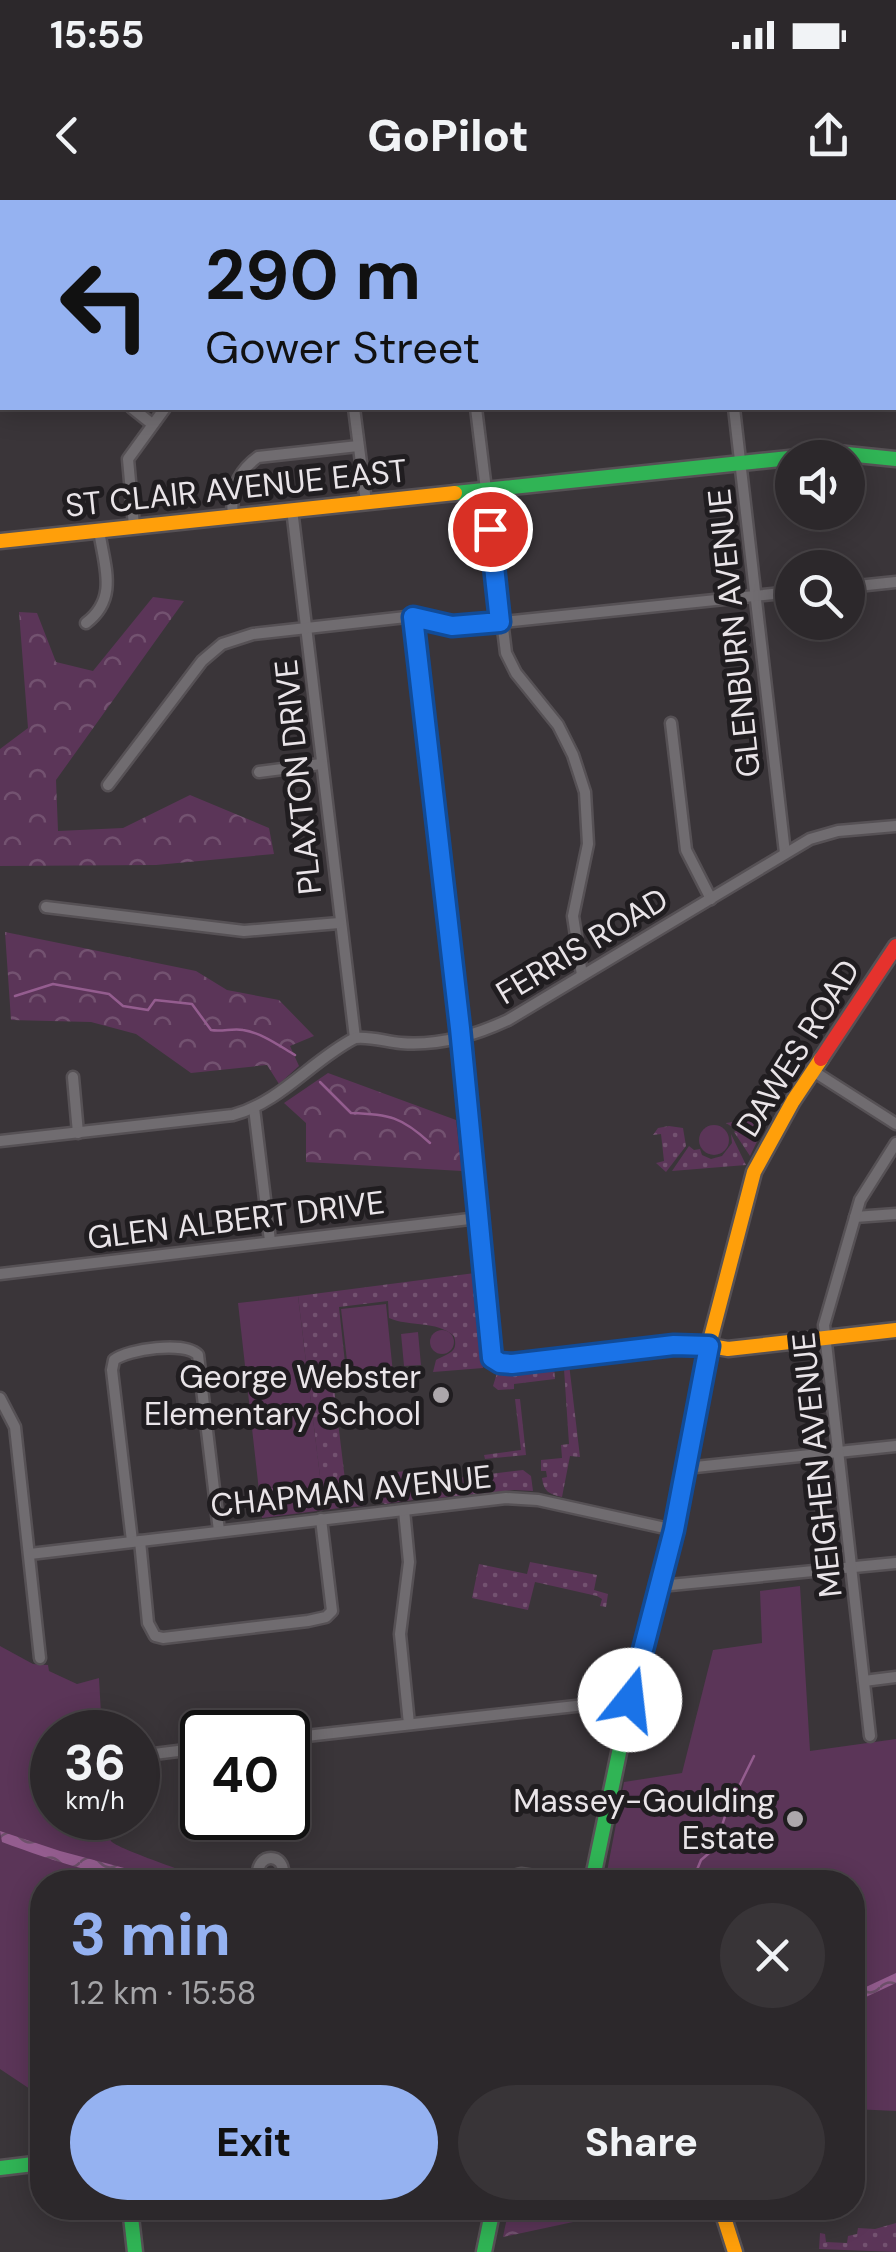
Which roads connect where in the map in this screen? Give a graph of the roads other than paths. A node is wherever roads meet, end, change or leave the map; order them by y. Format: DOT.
graph roads {
  1 [pos="134,410"];
  2 [pos="163,410"];
  3 [pos="354,410"];
  4 [pos="476,410"];
  5 [pos="734,410"];
  6 [pos="152,424"];
  7 [pos="358,446"];
  8 [pos="896,459"];
  9 [pos="740,463"];
  10 [pos="486,490"];
  11 [pos="366,502"];
  12 [pos="292,510"];
  13 [pos="233,516"];
  14 [pos="134,526"];
  15 [pos="100,530"];
  16 [pos="0,541"];
  17 [pos="896,582"];
  18 [pos="865,585"];
  19 [pos="775,594"];
  20 [pos="756,596"];
  21 [pos="413,617"];
  22 [pos="86,622"];
  23 [pos="500,622"];
  24 [pos="306,628"];
  25 [pos="671,723"];
  26 [pos="321,764"];
  27 [pos="259,772"];
  28 [pos="108,785"];
  29 [pos="896,826"];
  30 [pos="785,853"];
  31 [pos="711,898"];
  32 [pos="46,907"];
  33 [pos="339,922"];
  34 [pos="896,946"];
  35 [pos="582,975"];
  36 [pos="355,1038"];
  37 [pos="460,1038"];
  38 [pos="812,1072"];
  39 [pos="73,1077"];
  40 [pos="254,1108"];
  41 [pos="896,1124"];
  42 [pos="78,1133"];
  43 [pos="0,1142"];
  44 [pos="896,1143"];
  45 [pos="896,1214"];
  46 [pos="855,1217"];
  47 [pos="478,1218"];
  48 [pos="270,1241"];
  49 [pos="0,1274"];
  50 [pos="896,1330"];
  51 [pos="826,1338"];
  52 [pos="709,1346"];
  53 [pos="0,1398"];
  54 [pos="896,1446"];
  55 [pos="838,1452"];
  56 [pos="686,1468"];
  57 [pos="404,1510"];
  58 [pos="321,1520"];
  59 [pos="219,1530"];
  60 [pos="674,1530"];
  61 [pos="136,1541"];
  62 [pos="30,1554"];
  63 [pos="896,1562"];
  64 [pos="851,1567"];
  65 [pos="660,1586"];
  66 [pos="40,1658"];
  67 [pos="896,1678"];
  68 [pos="864,1681"];
  69 [pos="630,1700"];
  70 [pos="409,1724"];
  71 [pos="310,1735"];
  72 [pos="870,1736"];
  73 [pos="258,1870"];
  74 [pos="284,1870"];
  75 [pos="595,1870"];
  76 [pos="30,2164"];
  77 [pos="0,2168"];
  78 [pos="132,2220"];
  79 [pos="490,2220"];
  80 [pos="725,2220"];
  81 [pos="136,2252"];
  82 [pos="484,2252"];
  83 [pos="735,2252"];
  1 -- 6 [label="street"];
  2 -- 6 [label="street"];
  3 -- 7 [label="street"];
  4 -- 10 [label="street"];
  5 -- 9 [label="street, GLENBURN AVENUE"];
  6 -- 14 [label="street"];
  7 -- 11 [label="street"];
  7 -- 13 [label="street"];
  8 -- 9 [label="street, ST CLAIR AVENUE EAST"];
  9 -- 10 [label="street, ST CLAIR AVENUE EAST"];
  9 -- 20 [label="street, GLENBURN AVENUE"];
  10 -- 11 [label="street, ST CLAIR AVENUE EAST"];
  10 -- 23 [label="street"];
  11 -- 12 [label="street, ST CLAIR AVENUE EAST"];
  12 -- 13 [label="street, ST CLAIR AVENUE EAST"];
  12 -- 24 [label="street, PLAXTON DRIVE"];
  13 -- 14 [label="street, ST CLAIR AVENUE EAST"];
  14 -- 15 [label="street, ST CLAIR AVENUE EAST"];
  15 -- 16 [label="street, ST CLAIR AVENUE EAST"];
  15 -- 22 [label="street"];
  17 -- 18 [label="street"];
  19 -- 20 [label="street"];
  20 -- 23 [label="street"];
  20 -- 30 [label="street, GLENBURN AVENUE"];
  21 -- 23 [label="street"];
  21 -- 24 [label="street"];
  21 -- 37 [label="street"];
  23 -- 35 [label="street"];
  24 -- 26 [label="street, PLAXTON DRIVE"];
  24 -- 28 [label="street"];
  25 -- 31 [label="street"];
  26 -- 27 [label="street"];
  26 -- 33 [label="street, PLAXTON DRIVE"];
  29 -- 30 [label="street, FERRIS ROAD"];
  30 -- 31 [label="street, FERRIS ROAD"];
  31 -- 35 [label="street, FERRIS ROAD"];
  32 -- 33 [label="street"];
  33 -- 36 [label="street, PLAXTON DRIVE"];
  34 -- 38 [label="street, DAWES ROAD"];
  35 -- 37 [label="street, FERRIS ROAD"];
  36 -- 37 [label="street, FERRIS ROAD"];
  36 -- 40 [label="street"];
  37 -- 47 [label="street"];
  38 -- 41 [label="street"];
  38 -- 52 [label="street, DAWES ROAD"];
  39 -- 42 [label="street"];
  40 -- 42 [label="street"];
  40 -- 48 [label="street"];
  42 -- 43 [label="street"];
  44 -- 46 [label="street, MEIGHEN AVENUE"];
  45 -- 46 [label="street"];
  46 -- 51 [label="street, MEIGHEN AVENUE"];
  47 -- 48 [label="street, GLEN ALBERT DRIVE"];
  47 -- 52 [label="street"];
  48 -- 49 [label="street, GLEN ALBERT DRIVE"];
  50 -- 51 [label="street"];
  51 -- 52 [label="street"];
  51 -- 55 [label="street, MEIGHEN AVENUE"];
  52 -- 56 [label="street, DAWES ROAD"];
  53 -- 62 [label="street"];
  54 -- 55 [label="street"];
  55 -- 56 [label="street"];
  55 -- 64 [label="street, MEIGHEN AVENUE"];
  56 -- 60 [label="street, DAWES ROAD"];
  57 -- 58 [label="street, CHAPMAN AVENUE"];
  57 -- 60 [label="street, CHAPMAN AVENUE"];
  57 -- 70 [label="street"];
  58 -- 59 [label="street, CHAPMAN AVENUE"];
  58 -- 61 [label="street"];
  59 -- 61 [label="street, CHAPMAN AVENUE"];
  59 -- 61 [label="street"];
  60 -- 65 [label="street, DAWES ROAD"];
  61 -- 62 [label="street, CHAPMAN AVENUE"];
  62 -- 66 [label="street"];
  63 -- 64 [label="street"];
  64 -- 65 [label="street"];
  64 -- 68 [label="street, MEIGHEN AVENUE"];
  65 -- 69 [label="street, DAWES ROAD"];
  67 -- 68 [label="street"];
  68 -- 72 [label="street, MEIGHEN AVENUE"];
  69 -- 70 [label="street"];
  69 -- 75 [label="street, DAWES ROAD"];
  70 -- 71 [label="street"];
  73 -- 74 [label="street"];
  76 -- 77 [label="street"];
  78 -- 81 [label="street"];
  79 -- 82 [label="street"];
  80 -- 83 [label="street"];
}
